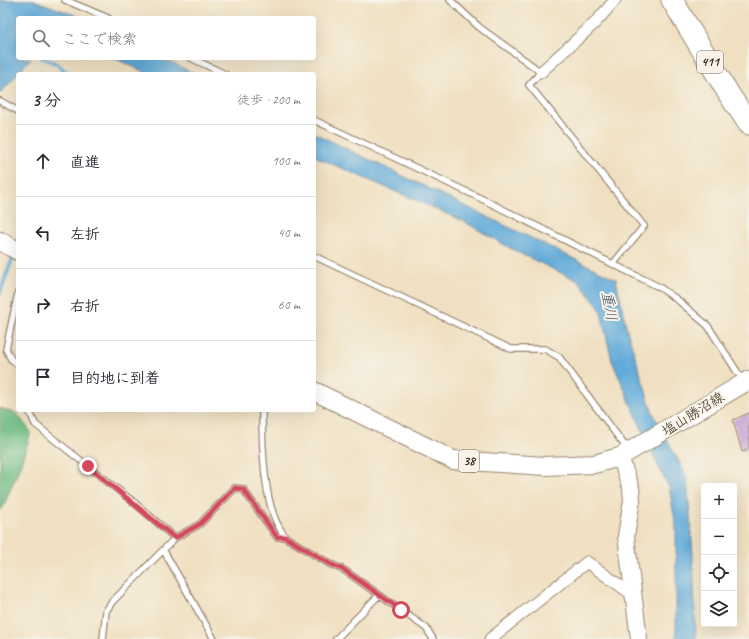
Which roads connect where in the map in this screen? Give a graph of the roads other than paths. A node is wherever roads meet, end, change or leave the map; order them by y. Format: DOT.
graph roads {
  1 [pos="65,0"];
  2 [pos="450,0"];
  3 [pos="615,0"];
  4 [pos="672,0"];
  5 [pos="103,16"];
  6 [pos="195,60"];
  7 [pos="221,72"];
  8 [pos="541,72"];
  9 [pos="0,101"];
  10 [pos="16,110"];
  11 [pos="316,121"];
  12 [pos="749,124"];
  13 [pos="316,257"];
  14 [pos="613,264"];
  15 [pos="16,302"];
  16 [pos="16,362"];
  17 [pos="745,382"];
  18 [pos="316,392"];
  19 [pos="30,412"];
  20 [pos="262,412"];
  21 [pos="629,453"];
  22 [pos="285,537"];
  23 [pos="175,538"];
  24 [pos="164,551"];
  25 [pos="379,594"];
  26 [pos="633,596"];
  27 [pos="103,639"];
  28 [pos="214,639"];
  29 [pos="336,639"];
  30 [pos="433,639"];
  31 [pos="490,639"];
  32 [pos="639,639"];
  1 -- 5 [label="lane"];
  2 -- 8 [label="lane"];
  3 -- 8 [label="street"];
  4 -- 12 [label="highway, 411"];
  6 -- 7 [label="lane"];
  8 -- 14 [label="lane"];
  9 -- 10 [label="lane"];
  11 -- 14 [label="lane"];
  13 -- 21 [label="lane"];
  14 -- 17 [label="lane"];
  15 -- 16 [label="lane"];
  17 -- 21 [label="main road, 塩山勝沼線 / 38"];
  18 -- 21 [label="main road, 38"];
  19 -- 23 [label="lane"];
  20 -- 22 [label="lane"];
  21 -- 26 [label="street"];
  22 -- 23 [label="lane"];
  22 -- 25 [label="lane"];
  23 -- 24 [label="lane"];
  24 -- 27 [label="lane"];
  24 -- 28 [label="lane"];
  25 -- 29 [label="lane"];
  25 -- 30 [label="lane"];
  26 -- 31 [label="street"];
  26 -- 32 [label="street"];
}
